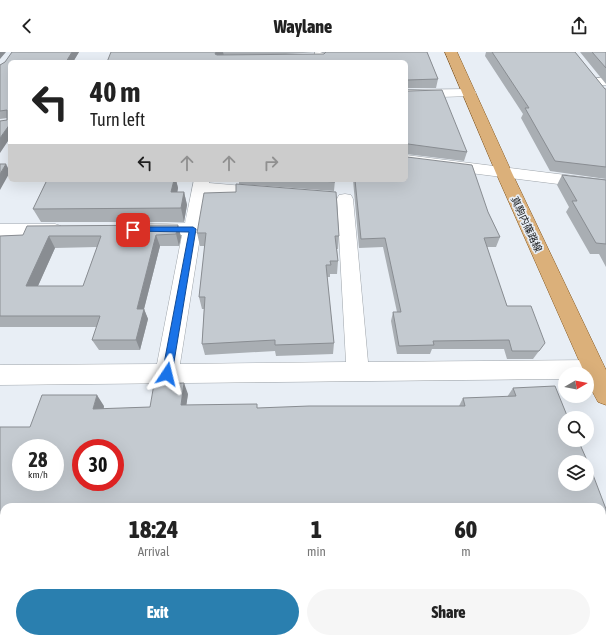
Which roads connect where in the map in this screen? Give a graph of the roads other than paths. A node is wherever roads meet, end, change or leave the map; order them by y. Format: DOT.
graph roads {
  1 [pos="451,52"];
  2 [pos="586,70"];
  3 [pos="601,82"];
  4 [pos="469,93"];
  5 [pos="408,94"];
  6 [pos="606,95"];
  7 [pos="408,160"];
  8 [pos="504,172"];
  9 [pos="201,184"];
  10 [pos="606,185"];
  11 [pos="284,194"];
  12 [pos="340,195"];
  13 [pos="193,229"];
  14 [pos="0,230"];
  15 [pos="69,230"];
  16 [pos="131,230"];
  17 [pos="593,367"];
  18 [pos="558,369"];
  19 [pos="594,369"];
  20 [pos="358,372"];
  21 [pos="167,374"];
  22 [pos="0,376"];
  23 [pos="606,395"];
  1 -- 4 [label="main road, 真駒内篠路線"];
  2 -- 3 [label="street"];
  3 -- 6 [label="street"];
  4 -- 5 [label="street"];
  4 -- 8 [label="main road, 真駒内篠路線"];
  7 -- 8 [label="street"];
  8 -- 10 [label="street"];
  8 -- 17 [label="main road, 真駒内篠路線"];
  9 -- 11 [label="street"];
  9 -- 13 [label="street"];
  12 -- 20 [label="street"];
  13 -- 16 [label="street"];
  13 -- 21 [label="street"];
  14 -- 15 [label="street"];
  18 -- 20 [label="street"];
  19 -- 23 [label="main road, 真駒内篠路線"];
  20 -- 21 [label="street"];
  21 -- 22 [label="street"];
}
